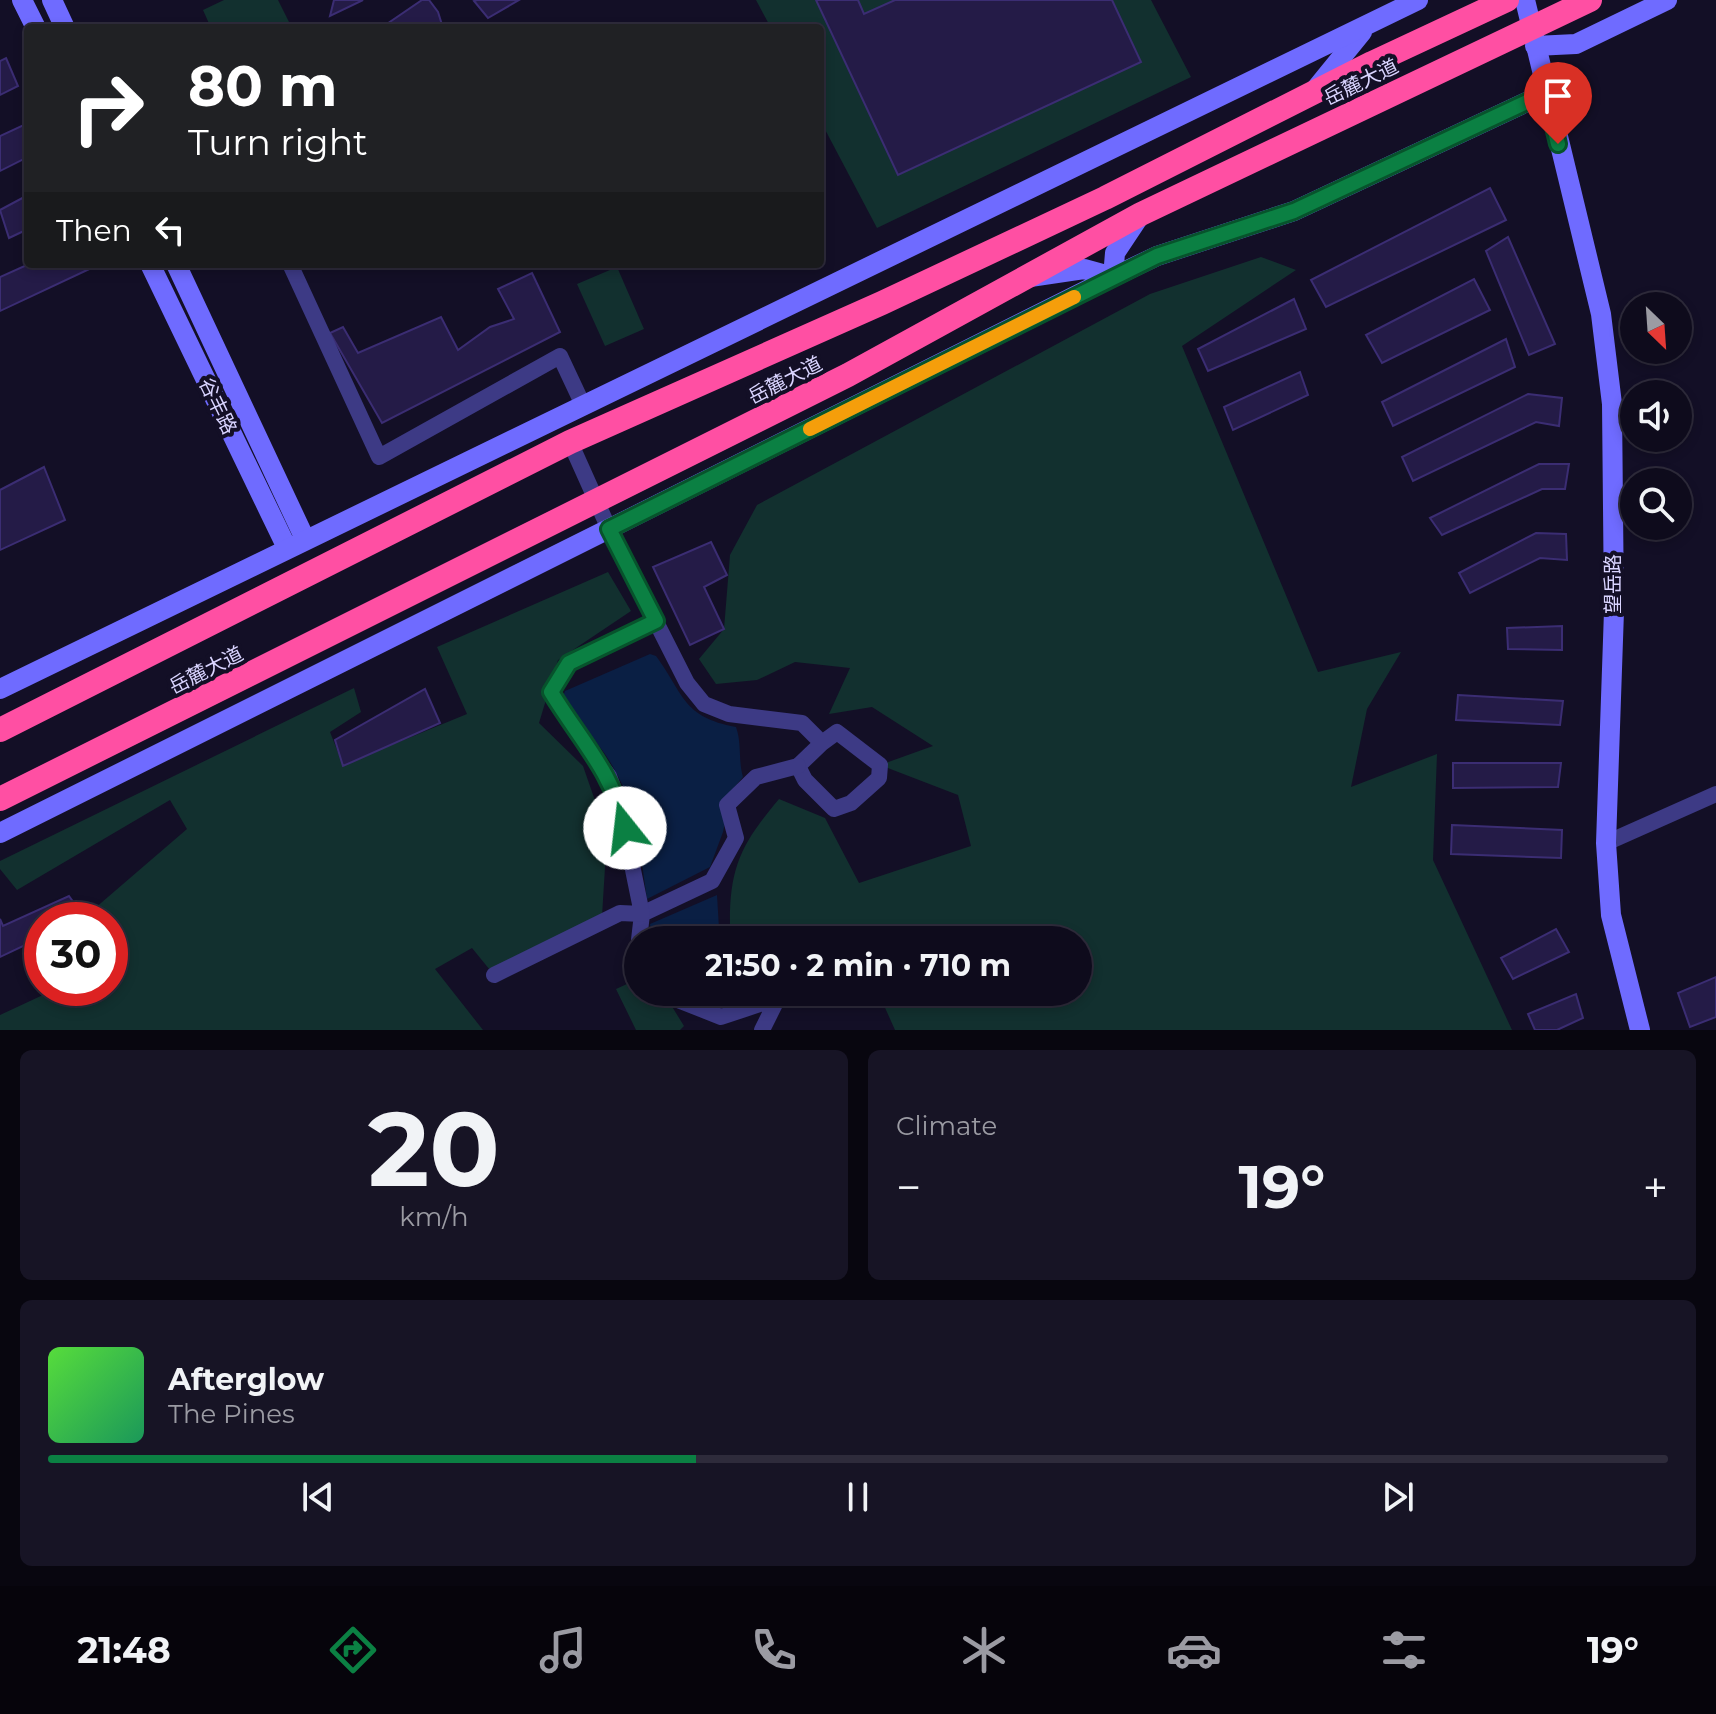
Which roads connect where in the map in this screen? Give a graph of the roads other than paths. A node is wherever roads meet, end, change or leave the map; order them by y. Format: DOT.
graph roads {
  1 [pos="22,0"];
  2 [pos="52,0"];
  3 [pos="1418,0"];
  4 [pos="1507,0"];
  5 [pos="1525,0"];
  6 [pos="1667,0"];
  7 [pos="1584,3"];
  8 [pos="1379,14"];
  9 [pos="34,24"];
  10 [pos="63,24"];
  11 [pos="1535,46"];
  12 [pos="1314,93"];
  13 [pos="1546,93"];
  14 [pos="1141,214"];
  15 [pos="152,268"];
  16 [pos="178,268"];
  17 [pos="292,268"];
  18 [pos="1113,277"];
  19 [pos="1022,278"];
  20 [pos="583,405"];
  21 [pos="570,442"];
  22 [pos="596,501"];
  23 [pos="609,529"];
  24 [pos="296,543"];
  25 [pos="656,621"];
  26 [pos="0,689"];
  27 [pos="0,730"];
  28 [pos="822,743"];
  29 [pos="798,766"];
  30 [pos="1716,794"];
  31 [pos="0,799"];
  32 [pos="0,833"];
  33 [pos="1606,843"];
  34 [pos="642,914"];
  35 [pos="641,926"];
  36 [pos="494,975"];
  37 [pos="693,1006"];
  38 [pos="754,1006"];
  39 [pos="774,1006"];
  40 [pos="762,1030"];
  41 [pos="1640,1030"];
  1 -- 9 [label="street"];
  2 -- 10 [label="street"];
  3 -- 8 [label="street"];
  4 -- 12 [label="highway, 岳麓大道"];
  5 -- 11 [label="street, 望岳路"];
  6 -- 11 [label="street"];
  7 -- 14 [label="highway, 岳麓大道"];
  8 -- 12 [label="street"];
  8 -- 20 [label="street"];
  11 -- 13 [label="street, 望岳路"];
  12 -- 21 [label="highway, 岳麓大道"];
  13 -- 18 [label="street"];
  13 -- 33 [label="street, 望岳路"];
  14 -- 18 [label="street"];
  14 -- 19 [label="highway, 岳麓大道"];
  15 -- 24 [label="street, 谷丰路"];
  16 -- 24 [label="street, 谷丰路"];
  17 -- 20 [label="street"];
  18 -- 19 [label="street"];
  18 -- 23 [label="street"];
  19 -- 22 [label="highway, 岳麓大道"];
  20 -- 24 [label="street"];
  21 -- 22 [label="street"];
  21 -- 27 [label="highway, 岳麓大道"];
  22 -- 23 [label="street"];
  22 -- 31 [label="highway, 岳麓大道"];
  23 -- 25 [label="street"];
  23 -- 32 [label="street"];
  24 -- 26 [label="street"];
  25 -- 28 [label="street"];
  25 -- 34 [label="street"];
  28 -- 29 [label="street"];
  28 -- 29 [label="street"];
  29 -- 34 [label="street"];
  30 -- 33 [label="street"];
  33 -- 41 [label="street, 望岳路"];
  34 -- 35 [label="street"];
  34 -- 36 [label="street"];
  37 -- 38 [label="street"];
  39 -- 40 [label="street"];
}
